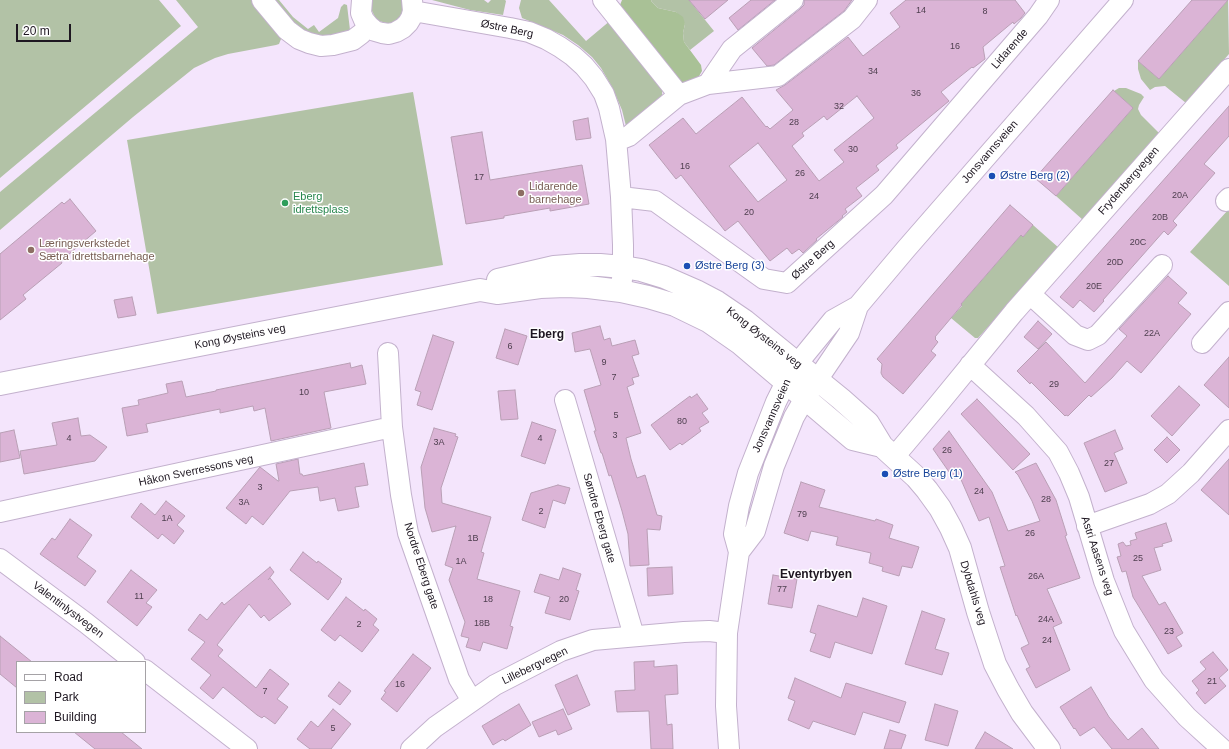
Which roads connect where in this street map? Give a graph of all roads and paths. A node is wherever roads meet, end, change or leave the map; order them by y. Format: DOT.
graph roads {
  1 [pos="262,0"];
  2 [pos="362,0"];
  3 [pos="603,0"];
  4 [pos="793,0"];
  5 [pos="867,0"];
  6 [pos="1049,0"];
  7 [pos="1123,0"];
  8 [pos="413,6"];
  9 [pos="369,26"];
  10 [pos="1229,69"];
  11 [pos="708,84"];
  12 [pos="679,95"];
  13 [pos="970,96"];
  14 [pos="616,139"];
  15 [pos="621,197"];
  16 [pos="1162,265"];
  17 [pos="623,267"];
  18 [pos="480,290"];
  19 [pos="621,291"];
  20 [pos="1030,294"];
  21 [pos="858,306"];
  22 [pos="1229,312"];
  23 [pos="1202,343"];
  24 [pos="388,353"];
  25 [pos="797,364"];
  26 [pos="970,365"];
  27 [pos="817,380"];
  28 [pos="786,382"];
  29 [pos="0,384"];
  30 [pos="805,398"];
  31 [pos="565,400"];
  32 [pos="392,427"];
  33 [pos="1229,430"];
  34 [pos="888,452"];
  35 [pos="0,512"];
  36 [pos="1087,526"];
  37 [pos="739,552"];
  38 [pos="0,559"];
  39 [pos="727,633"];
  40 [pos="634,636"];
  41 [pos="134,661"];
  42 [pos="146,671"];
  43 [pos="472,701"];
  44 [pos="246,749"];
  45 [pos="411,749"];
  46 [pos="729,749"];
  47 [pos="1049,749"];
  48 [pos="1222,749"];
  1 -- 9 [label="street"];
  2 -- 9 [label="street"];
  3 -- 12 [label="street"];
  4 -- 11 [label="street"];
  5 -- 11 [label="street"];
  6 -- 13 [label="street, Lidarende"];
  7 -- 21 [label="street, Jonsvannsveien"];
  8 -- 9 [label="street, Østre Berg"];
  8 -- 14 [label="street, Østre Berg"];
  10 -- 20 [label="street, Frydenbergvegen"];
  11 -- 12 [label="street"];
  12 -- 14 [label="street"];
  13 -- 15 [label="street, Østre Berg"];
  14 -- 15 [label="street, Østre Berg"];
  15 -- 17 [label="street, Østre Berg"];
  16 -- 20 [label="street"];
  17 -- 18 [label="main road, Kong Øysteins veg"];
  17 -- 19 [label="street, Østre Berg"];
  17 -- 25 [label="main road, Kong Øysteins veg"];
  18 -- 19 [label="main road, Kong Øysteins veg"];
  18 -- 29 [label="main road, Kong Øysteins veg"];
  19 -- 28 [label="main road, Kong Øysteins veg"];
  20 -- 26 [label="street, Frydenbergvegen"];
  21 -- 25 [label="street, Jonsvannsveien"];
  21 -- 27 [label="street, Jonsvannsveien"];
  22 -- 23 [label="street"];
  24 -- 32 [label="street, Nordre Eberg gate"];
  25 -- 27 [label="main road, Kong Øysteins veg"];
  25 -- 28 [label="street, Jonsvannsveien"];
  26 -- 34 [label="street, Frydenbergvegen"];
  26 -- 36 [label="street, Astri Aasens veg"];
  27 -- 30 [label="street, Jonsvannsveien"];
  27 -- 34 [label="main road, Dybdahls veg"];
  28 -- 30 [label="main road, Dybdahls veg"];
  28 -- 37 [label="street, Jonsvannsveien"];
  30 -- 34 [label="main road, Dybdahls veg"];
  30 -- 37 [label="street, Jonsvannsveien"];
  31 -- 40 [label="street, Søndre Eberg gate"];
  32 -- 35 [label="street, Håkon Sverressons veg"];
  32 -- 43 [label="street, Nordre Eberg gate"];
  33 -- 36 [label="street"];
  34 -- 47 [label="main road, Dybdahls veg"];
  36 -- 48 [label="street, Astri Aasens veg"];
  37 -- 39 [label="street, Jonsvannsveien"];
  38 -- 41 [label="street, Valentinlystvegen"];
  39 -- 40 [label="street, Lillebergvegen"];
  39 -- 46 [label="street, Jonsvannsveien"];
  40 -- 43 [label="street, Lillebergvegen"];
  42 -- 44 [label="street"];
  43 -- 45 [label="street, Lillebergvegen"];
}
